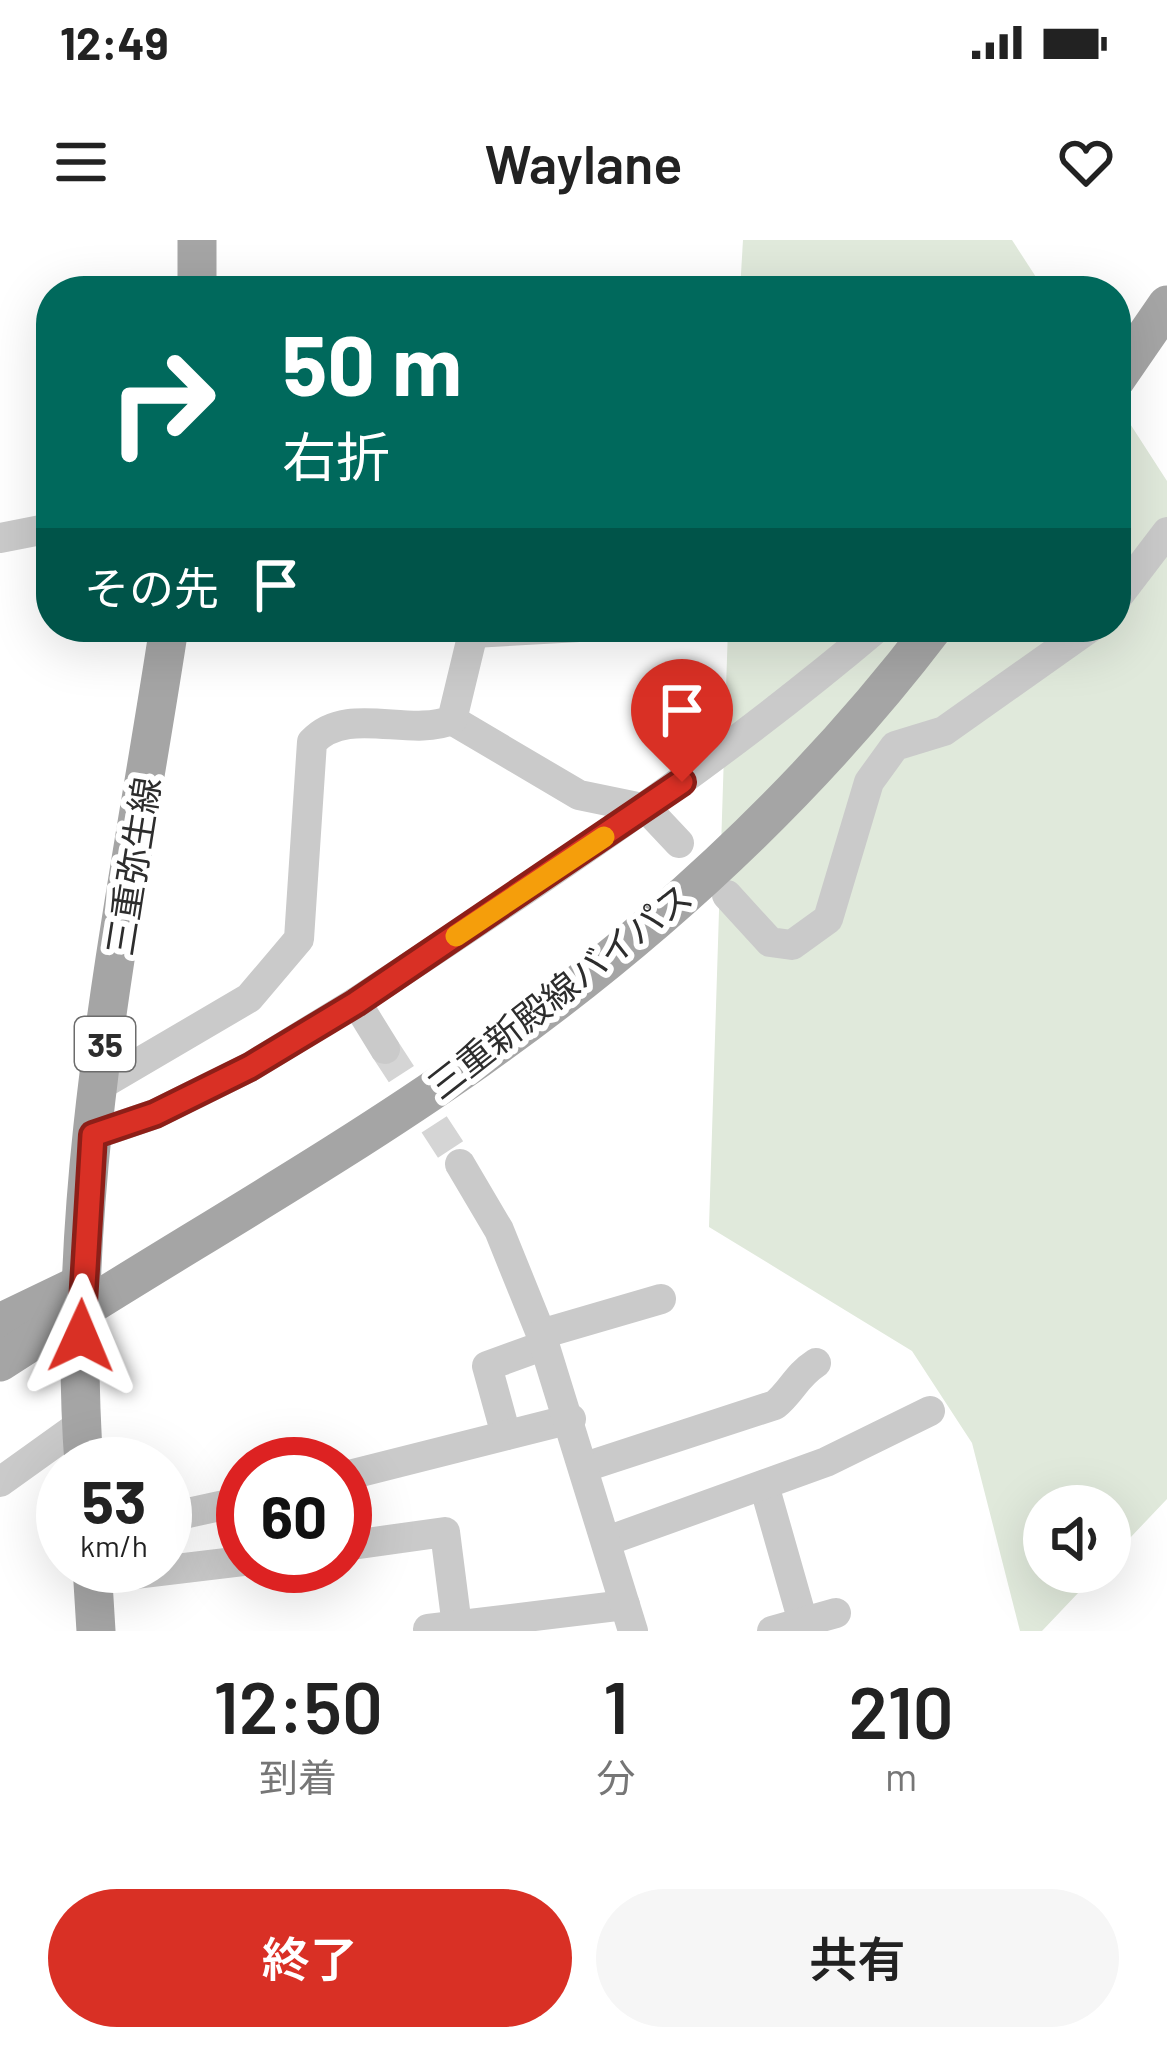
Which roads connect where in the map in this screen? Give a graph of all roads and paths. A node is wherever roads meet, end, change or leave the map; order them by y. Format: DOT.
graph roads {
  1 [pos="197,240"];
  2 [pos="197,276"];
  3 [pos="1167,305"];
  4 [pos="1131,357"];
  5 [pos="36,531"];
  6 [pos="1167,532"];
  7 [pos="0,538"];
  8 [pos="1131,579"];
  9 [pos="167,642"];
  10 [pos="469,642"];
  11 [pos="860,642"];
  12 [pos="913,642"];
  13 [pos="1069,642"];
  14 [pos="452,720"];
  15 [pos="647,808"];
  16 [pos="679,843"];
  17 [pos="727,895"];
  18 [pos="356,1003"];
  19 [pos="385,1048"];
  20 [pos="99,1086"];
  21 [pos="93,1135"];
  22 [pos="460,1164"];
  23 [pos="661,1299"];
  24 [pos="24,1323"];
  25 [pos="543,1340"];
  26 [pos="0,1361"];
  27 [pos="816,1363"];
  28 [pos="930,1411"];
  29 [pos="571,1419"];
  30 [pos="81,1424"];
  31 [pos="506,1436"];
  32 [pos="82,1437"];
  33 [pos="372,1468"];
  34 [pos="585,1468"];
  35 [pos="0,1482"];
  36 [pos="764,1485"];
  37 [pos="607,1541"];
  38 [pos="372,1542"];
  39 [pos="93,1593"];
  40 [pos="836,1613"];
  41 [pos="629,1618"];
  42 [pos="803,1622"];
  43 [pos="443,1628"];
  44 [pos="96,1631"];
  45 [pos="772,1631"];
  1 -- 2 [label="main road"];
  3 -- 4 [label="main road"];
  5 -- 7 [label="street"];
  6 -- 8 [label="street"];
  9 -- 20 [label="main road, 三重弥生線 / 35"];
  10 -- 14 [label="street"];
  11 -- 15 [label="street"];
  12 -- 24 [label="main road, 三重新殿線バイパス"];
  13 -- 17 [label="street"];
  14 -- 15 [label="street"];
  14 -- 20 [label="street"];
  15 -- 16 [label="street"];
  15 -- 18 [label="street"];
  18 -- 19 [label="street"];
  18 -- 21 [label="street"];
  20 -- 21 [label="main road, 三重弥生線 / 35"];
  21 -- 30 [label="main road, 三重弥生線 / 35"];
  22 -- 25 [label="street"];
  23 -- 25 [label="street"];
  24 -- 26 [label="main road, 三重新殿線バイパス"];
  25 -- 29 [label="street"];
  25 -- 31 [label="street"];
  27 -- 34 [label="street"];
  28 -- 36 [label="street"];
  29 -- 31 [label="street"];
  29 -- 34 [label="street"];
  30 -- 32 [label="main road, 三重弥生線 / 35"];
  30 -- 35 [label="street"];
  31 -- 33 [label="street"];
  34 -- 37 [label="street"];
  36 -- 37 [label="street"];
  36 -- 42 [label="street"];
  37 -- 41 [label="street"];
  38 -- 43 [label="street"];
  39 -- 44 [label="main road"];
  40 -- 42 [label="street"];
  41 -- 43 [label="street"];
  42 -- 45 [label="street"];
}
